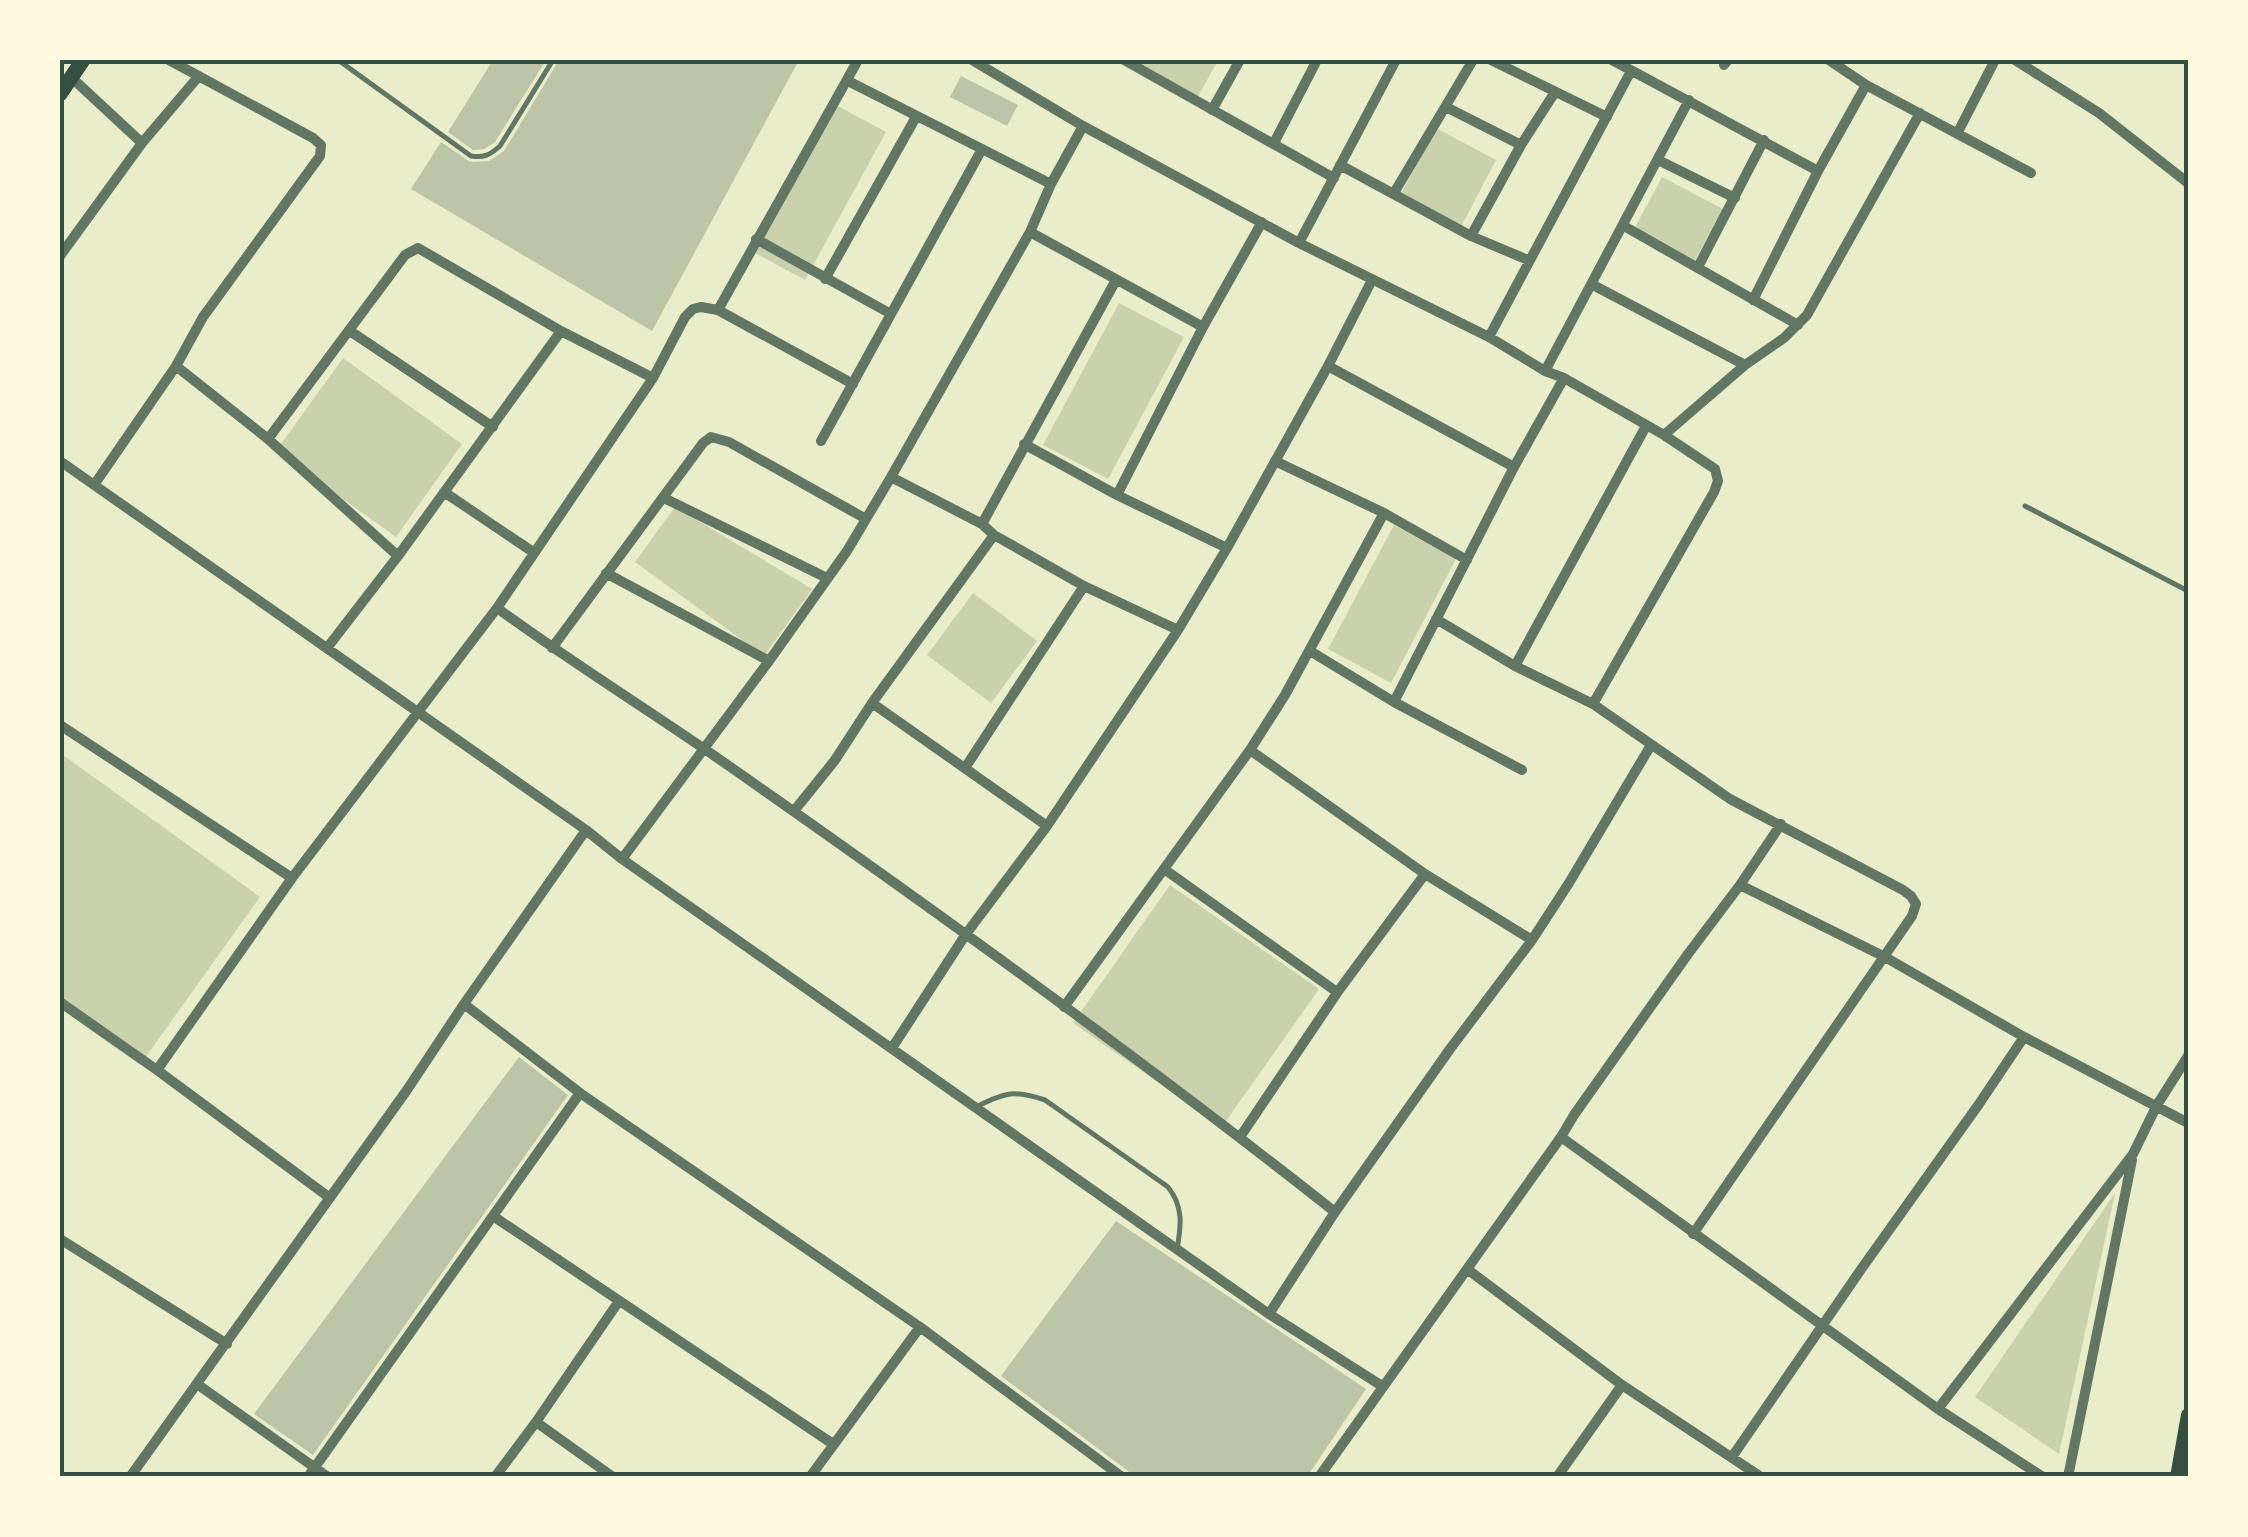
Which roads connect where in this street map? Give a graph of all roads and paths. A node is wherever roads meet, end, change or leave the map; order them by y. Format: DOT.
graph roads {
  1 [pos="84,60"];
  2 [pos="169,60"];
  3 [pos="338,60"];
  4 [pos="553,60"];
  5 [pos="858,60"];
  6 [pos="972,60"];
  7 [pos="1124,60"];
  8 [pos="1240,60"];
  9 [pos="1317,60"];
  10 [pos="1396,60"];
  11 [pos="1473,60"];
  12 [pos="1492,60"];
  13 [pos="1612,60"];
  14 [pos="1829,60"];
  15 [pos="1995,60"];
  16 [pos="2015,60"];
  17 [pos="1631,70"];
  18 [pos="198,77"];
  19 [pos="72,78"];
  20 [pos="848,81"];
  21 [pos="1866,84"];
  22 [pos="1555,92"];
  23 [pos="60,94"];
  24 [pos="1689,100"];
  25 [pos="1446,106"];
  26 [pos="1212,110"];
  27 [pos="1920,113"];
  28 [pos="916,117"];
  29 [pos="1607,117"];
  30 [pos="1082,126"];
  31 [pos="1958,132"];
  32 [pos="1764,140"];
  33 [pos="142,143"];
  34 [pos="1274,143"];
  35 [pos="1521,145"];
  36 [pos="982,149"];
  37 [pos="1658,160"];
  38 [pos="1340,165"];
  39 [pos="1818,171"];
  40 [pos="2031,172"];
  41 [pos="1334,178"];
  42 [pos="2188,183"];
  43 [pos="1051,184"];
  44 [pos="1394,193"];
  45 [pos="1734,198"];
  46 [pos="1262,222"];
  47 [pos="1624,226"];
  48 [pos="1030,232"];
  49 [pos="1471,236"];
  50 [pos="756,239"];
  51 [pos="1299,242"];
  52 [pos="60,256"];
  53 [pos="1528,260"];
  54 [pos="1698,267"];
  55 [pos="825,280"];
  56 [pos="1116,280"];
  57 [pos="1372,280"];
  58 [pos="1593,285"];
  59 [pos="1753,300"];
  60 [pos="718,310"];
  61 [pos="891,314"];
  62 [pos="1798,325"];
  63 [pos="1203,327"];
  64 [pos="350,331"];
  65 [pos="561,331"];
  66 [pos="1489,338"];
  67 [pos="1745,365"];
  68 [pos="176,366"];
  69 [pos="1328,366"];
  70 [pos="1545,372"];
  71 [pos="653,378"];
  72 [pos="1564,378"];
  73 [pos="853,384"];
  74 [pos="1646,426"];
  75 [pos="493,428"];
  76 [pos="1664,435"];
  77 [pos="268,439"];
  78 [pos="822,442"];
  79 [pos="1024,444"];
  80 [pos="1275,461"];
  81 [pos="60,462"];
  82 [pos="1514,467"];
  83 [pos="892,478"];
  84 [pos="94,484"];
  85 [pos="444,492"];
  86 [pos="1117,495"];
  87 [pos="664,498"];
  88 [pos="2025,506"];
  89 [pos="1384,513"];
  90 [pos="866,519"];
  91 [pos="982,524"];
  92 [pos="994,535"];
  93 [pos="1227,548"];
  94 [pos="533,552"];
  95 [pos="398,556"];
  96 [pos="1468,560"];
  97 [pos="606,573"];
  98 [pos="827,578"];
  99 [pos="1084,586"];
  100 [pos="2188,591"];
  101 [pos="496,608"];
  102 [pos="1436,618"];
  103 [pos="1178,630"];
  104 [pos="327,648"];
  105 [pos="552,648"];
  106 [pos="1310,651"];
  107 [pos="769,661"];
  108 [pos="1515,666"];
  109 [pos="1394,702"];
  110 [pos="872,703"];
  111 [pos="1593,704"];
  112 [pos="418,713"];
  113 [pos="61,728"];
  114 [pos="1651,744"];
  115 [pos="703,748"];
  116 [pos="1250,750"];
  117 [pos="965,768"];
  118 [pos="1522,770"];
  119 [pos="794,811"];
  120 [pos="1781,824"];
  121 [pos="1047,826"];
  122 [pos="586,830"];
  123 [pos="622,859"];
  124 [pos="1164,868"];
  125 [pos="1425,874"];
  126 [pos="292,878"];
  127 [pos="1740,885"];
  128 [pos="966,934"];
  129 [pos="1532,940"];
  130 [pos="1884,956"];
  131 [pos="1338,992"];
  132 [pos="60,1002"];
  133 [pos="464,1004"];
  134 [pos="1064,1007"];
  135 [pos="2024,1037"];
  136 [pos="892,1048"];
  137 [pos="2188,1056"];
  138 [pos="157,1070"];
  139 [pos="580,1093"];
  140 [pos="2157,1105"];
  141 [pos="975,1107"];
  142 [pos="2188,1123"];
  143 [pos="1240,1137"];
  144 [pos="1561,1137"];
  145 [pos="2133,1154"];
  146 [pos="330,1198"];
  147 [pos="1335,1212"];
  148 [pos="493,1216"];
  149 [pos="1693,1234"];
  150 [pos="60,1238"];
  151 [pos="1177,1250"];
  152 [pos="1466,1269"];
  153 [pos="619,1301"];
  154 [pos="1269,1314"];
  155 [pos="1822,1325"];
  156 [pos="920,1327"];
  157 [pos="227,1344"];
  158 [pos="197,1384"];
  159 [pos="1622,1384"];
  160 [pos="1382,1386"];
  161 [pos="1938,1408"];
  162 [pos="2188,1415"];
  163 [pos="536,1422"];
  164 [pos="832,1444"];
  165 [pos="1732,1457"];
  166 [pos="311,1472"];
  167 [pos="130,1477"];
  168 [pos="328,1477"];
  169 [pos="495,1477"];
  170 [pos="613,1477"];
  171 [pos="810,1477"];
  172 [pos="1122,1477"];
  173 [pos="1319,1477"];
  174 [pos="1557,1477"];
  175 [pos="1760,1477"];
  176 [pos="2043,1477"];
  177 [pos="2068,1477"];
  178 [pos="2176,1477"];
  1 -- 19 [label="highway"];
  2 -- 18 [label="street"];
  3 -- 4 [label="lane"];
  5 -- 20 [label="street"];
  6 -- 30 [label="street"];
  7 -- 26 [label="street"];
  8 -- 26 [label="street"];
  9 -- 34 [label="street"];
  10 -- 38 [label="street"];
  11 -- 25 [label="street"];
  12 -- 22 [label="street"];
  13 -- 17 [label="street"];
  14 -- 21 [label="street"];
  15 -- 31 [label="street"];
  16 -- 42 [label="street"];
  17 -- 24 [label="street"];
  17 -- 29 [label="street"];
  18 -- 33 [label="street"];
  18 -- 68 [label="street"];
  19 -- 23 [label="highway"];
  19 -- 33 [label="street"];
  20 -- 28 [label="street"];
  20 -- 50 [label="street"];
  21 -- 27 [label="street"];
  21 -- 39 [label="street"];
  22 -- 29 [label="street"];
  22 -- 35 [label="street"];
  24 -- 32 [label="street"];
  24 -- 37 [label="street"];
  25 -- 35 [label="street"];
  25 -- 44 [label="street"];
  26 -- 34 [label="street"];
  27 -- 31 [label="street"];
  27 -- 62 [label="street"];
  28 -- 36 [label="street"];
  28 -- 55 [label="street"];
  29 -- 53 [label="street"];
  30 -- 43 [label="street"];
  30 -- 46 [label="street"];
  31 -- 40 [label="street"];
  32 -- 39 [label="street"];
  32 -- 45 [label="street"];
  33 -- 52 [label="street"];
  34 -- 41 [label="street"];
  35 -- 49 [label="street"];
  36 -- 43 [label="street"];
  36 -- 61 [label="street"];
  37 -- 45 [label="street"];
  37 -- 47 [label="street"];
  38 -- 41 [label="street"];
  38 -- 44 [label="street"];
  39 -- 59 [label="street"];
  41 -- 51 [label="street"];
  43 -- 48 [label="street"];
  44 -- 49 [label="street"];
  45 -- 54 [label="street"];
  46 -- 51 [label="street"];
  46 -- 63 [label="street"];
  47 -- 54 [label="street"];
  47 -- 58 [label="street"];
  48 -- 56 [label="street"];
  48 -- 83 [label="street"];
  49 -- 53 [label="street"];
  50 -- 55 [label="street"];
  50 -- 60 [label="street"];
  51 -- 57 [label="street"];
  53 -- 66 [label="street"];
  54 -- 59 [label="street"];
  55 -- 61 [label="street"];
  56 -- 63 [label="street"];
  56 -- 79 [label="street"];
  57 -- 66 [label="street"];
  57 -- 69 [label="street"];
  58 -- 67 [label="street"];
  58 -- 70 [label="street"];
  59 -- 62 [label="street"];
  60 -- 71 [label="street"];
  60 -- 73 [label="street"];
  61 -- 73 [label="street"];
  62 -- 67 [label="street"];
  63 -- 86 [label="street"];
  64 -- 65 [label="street"];
  64 -- 75 [label="street"];
  64 -- 77 [label="street"];
  65 -- 71 [label="street"];
  65 -- 75 [label="street"];
  66 -- 70 [label="street"];
  67 -- 76 [label="street"];
  68 -- 77 [label="street"];
  68 -- 84 [label="street"];
  69 -- 80 [label="street"];
  69 -- 82 [label="street"];
  70 -- 72 [label="street"];
  71 -- 94 [label="street"];
  72 -- 74 [label="street"];
  72 -- 82 [label="street"];
  73 -- 78 [label="street"];
  74 -- 76 [label="street"];
  74 -- 108 [label="street"];
  75 -- 85 [label="street"];
  76 -- 111 [label="street"];
  77 -- 95 [label="street"];
  79 -- 86 [label="street"];
  79 -- 91 [label="street"];
  80 -- 89 [label="street"];
  80 -- 93 [label="street"];
  81 -- 84 [label="street"];
  82 -- 96 [label="street"];
  83 -- 90 [label="street"];
  83 -- 91 [label="street"];
  84 -- 104 [label="street"];
  85 -- 94 [label="street"];
  85 -- 95 [label="street"];
  86 -- 93 [label="street"];
  87 -- 90 [label="street"];
  87 -- 97 [label="street"];
  87 -- 98 [label="street"];
  88 -- 100 [label="lane"];
  89 -- 96 [label="street"];
  89 -- 106 [label="street"];
  90 -- 98 [label="street"];
  91 -- 92 [label="street"];
  92 -- 99 [label="street"];
  92 -- 110 [label="street"];
  93 -- 103 [label="street"];
  94 -- 101 [label="street"];
  95 -- 104 [label="street"];
  96 -- 102 [label="street"];
  97 -- 105 [label="street"];
  97 -- 107 [label="street"];
  98 -- 107 [label="street"];
  99 -- 103 [label="street"];
  99 -- 117 [label="street"];
  101 -- 105 [label="street"];
  101 -- 112 [label="street"];
  102 -- 108 [label="street"];
  102 -- 109 [label="street"];
  103 -- 121 [label="street"];
  104 -- 112 [label="street"];
  105 -- 115 [label="street"];
  106 -- 109 [label="street"];
  106 -- 116 [label="street"];
  107 -- 115 [label="street"];
  108 -- 111 [label="street"];
  109 -- 118 [label="street"];
  110 -- 117 [label="street"];
  110 -- 119 [label="street"];
  111 -- 114 [label="street"];
  112 -- 122 [label="street"];
  112 -- 126 [label="street"];
  113 -- 126 [label="street"];
  114 -- 120 [label="street"];
  114 -- 129 [label="street"];
  115 -- 119 [label="street"];
  115 -- 123 [label="street"];
  116 -- 124 [label="street"];
  116 -- 125 [label="street"];
  117 -- 121 [label="street"];
  119 -- 128 [label="street"];
  120 -- 127 [label="street"];
  120 -- 130 [label="street"];
  121 -- 128 [label="street"];
  122 -- 123 [label="street"];
  122 -- 133 [label="street"];
  123 -- 136 [label="street"];
  124 -- 131 [label="street"];
  124 -- 134 [label="street"];
  125 -- 129 [label="street"];
  125 -- 131 [label="street"];
  126 -- 138 [label="street"];
  127 -- 130 [label="street"];
  127 -- 144 [label="street"];
  128 -- 134 [label="street"];
  128 -- 136 [label="street"];
  129 -- 147 [label="street"];
  130 -- 135 [label="street"];
  130 -- 149 [label="street"];
  131 -- 143 [label="street"];
  132 -- 138 [label="street"];
  133 -- 139 [label="street"];
  133 -- 146 [label="street"];
  134 -- 143 [label="street"];
  135 -- 140 [label="street"];
  135 -- 155 [label="street"];
  136 -- 141 [label="street"];
  137 -- 140 [label="street"];
  138 -- 146 [label="street"];
  139 -- 148 [label="street"];
  139 -- 156 [label="street"];
  140 -- 142 [label="street"];
  140 -- 145 [label="street"];
  141 -- 151 [label="street"];
  141 -- 151 [label="lane"];
  143 -- 147 [label="street"];
  144 -- 149 [label="street"];
  144 -- 152 [label="street"];
  145 -- 161 [label="street"];
  145 -- 177 [label="street"];
  146 -- 157 [label="street"];
  147 -- 154 [label="street"];
  148 -- 153 [label="street"];
  148 -- 166 [label="street"];
  149 -- 155 [label="street"];
  150 -- 157 [label="street"];
  151 -- 154 [label="street"];
  152 -- 159 [label="street"];
  152 -- 160 [label="street"];
  153 -- 163 [label="street"];
  153 -- 164 [label="street"];
  154 -- 160 [label="street"];
  155 -- 161 [label="street"];
  155 -- 165 [label="street"];
  156 -- 164 [label="street"];
  156 -- 172 [label="street"];
  157 -- 158 [label="street"];
  158 -- 166 [label="street"];
  158 -- 167 [label="street"];
  159 -- 165 [label="street"];
  159 -- 174 [label="street"];
  160 -- 173 [label="street"];
  161 -- 176 [label="street"];
  162 -- 178 [label="main road"];
  163 -- 169 [label="street"];
  163 -- 170 [label="street"];
  164 -- 171 [label="street"];
  165 -- 175 [label="street"];
  166 -- 168 [label="street"];
}
